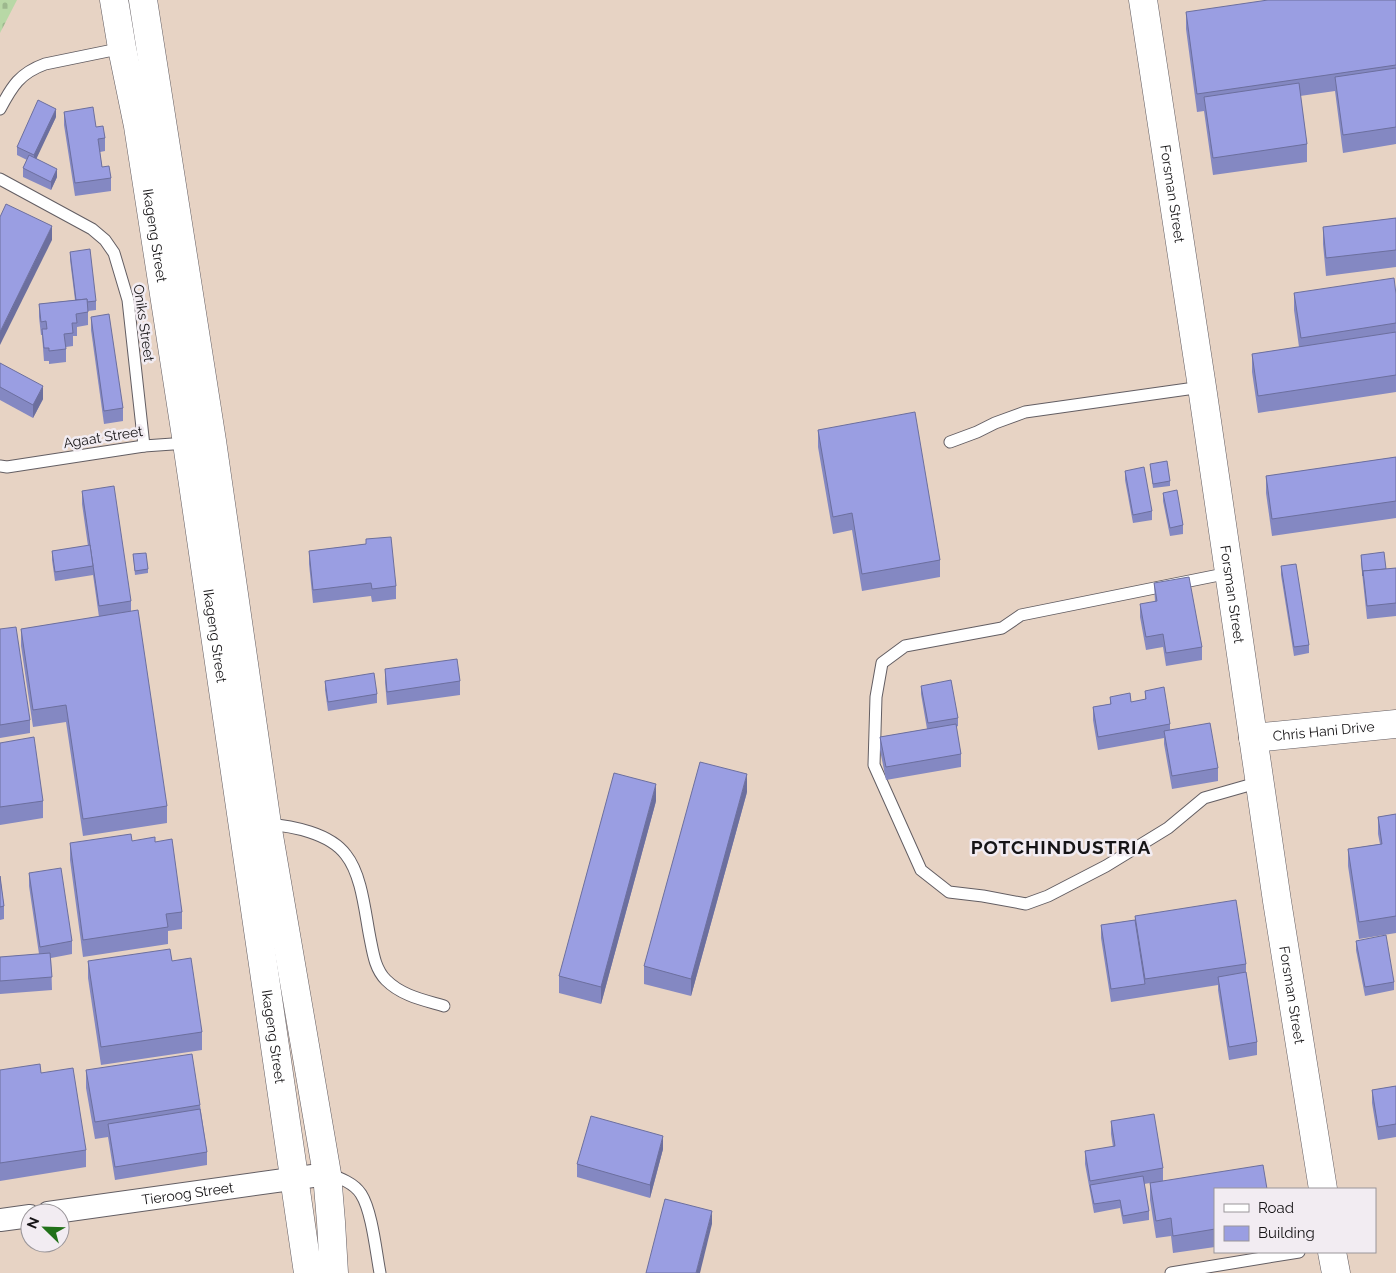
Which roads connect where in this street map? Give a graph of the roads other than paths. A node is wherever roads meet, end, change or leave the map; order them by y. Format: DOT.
graph roads {
  1 [pos="114,0"];
  2 [pos="143,0"];
  3 [pos="1143,0"];
  4 [pos="136,46"];
  5 [pos="0,109"];
  6 [pos="0,180"];
  7 [pos="1202,387"];
  8 [pos="199,442"];
  9 [pos="950,442"];
  10 [pos="144,446"];
  11 [pos="0,466"];
  12 [pos="1229,573"];
  13 [pos="1396,724"];
  14 [pos="1253,738"];
  15 [pos="1260,782"];
  16 [pos="255,826"];
  17 [pos="284,924"];
  18 [pos="258,928"];
  19 [pos="444,1006"];
  20 [pos="327,1174"];
  21 [pos="294,1178"];
  22 [pos="1322,1188"];
  23 [pos="70,1210"];
  24 [pos="20,1217"];
  25 [pos="0,1220"];
  26 [pos="1293,1253"];
  27 [pos="1332,1253"];
  28 [pos="308,1273"];
  29 [pos="334,1273"];
  30 [pos="380,1273"];
  31 [pos="1175,1273"];
  32 [pos="1336,1273"];
  1 -- 4 [label="street, Ikageng Street"];
  2 -- 4 [label="street, Ikageng Street"];
  3 -- 7 [label="street, Forsman Street"];
  4 -- 5 [label="lane"];
  4 -- 8 [label="street, Ikageng Street"];
  6 -- 10 [label="lane, Oniks Street"];
  7 -- 9 [label="lane"];
  7 -- 12 [label="street, Forsman Street"];
  8 -- 10 [label="lane, Agaat Street"];
  8 -- 16 [label="street, Ikageng Street"];
  10 -- 11 [label="lane, Agaat Street"];
  12 -- 14 [label="street, Forsman Street"];
  12 -- 15 [label="lane"];
  13 -- 14 [label="street, Chris Hani Drive"];
  14 -- 15 [label="street, Forsman Street"];
  15 -- 22 [label="street, Forsman Street"];
  16 -- 17 [label="street, Ikageng Street"];
  16 -- 18 [label="street, Ikageng Street"];
  16 -- 19 [label="lane"];
  17 -- 18 [label="street"];
  17 -- 20 [label="street, Ikageng Street"];
  18 -- 21 [label="street, Ikageng Street"];
  20 -- 21 [label="street, Tieroog Street"];
  20 -- 29 [label="street, Ikageng Street"];
  20 -- 30 [label="lane"];
  21 -- 23 [label="street, Tieroog Street"];
  21 -- 28 [label="street, Ikageng Street"];
  24 -- 25 [label="street"];
  26 -- 31 [label="lane"];
  27 -- 32 [label="street"];
}
